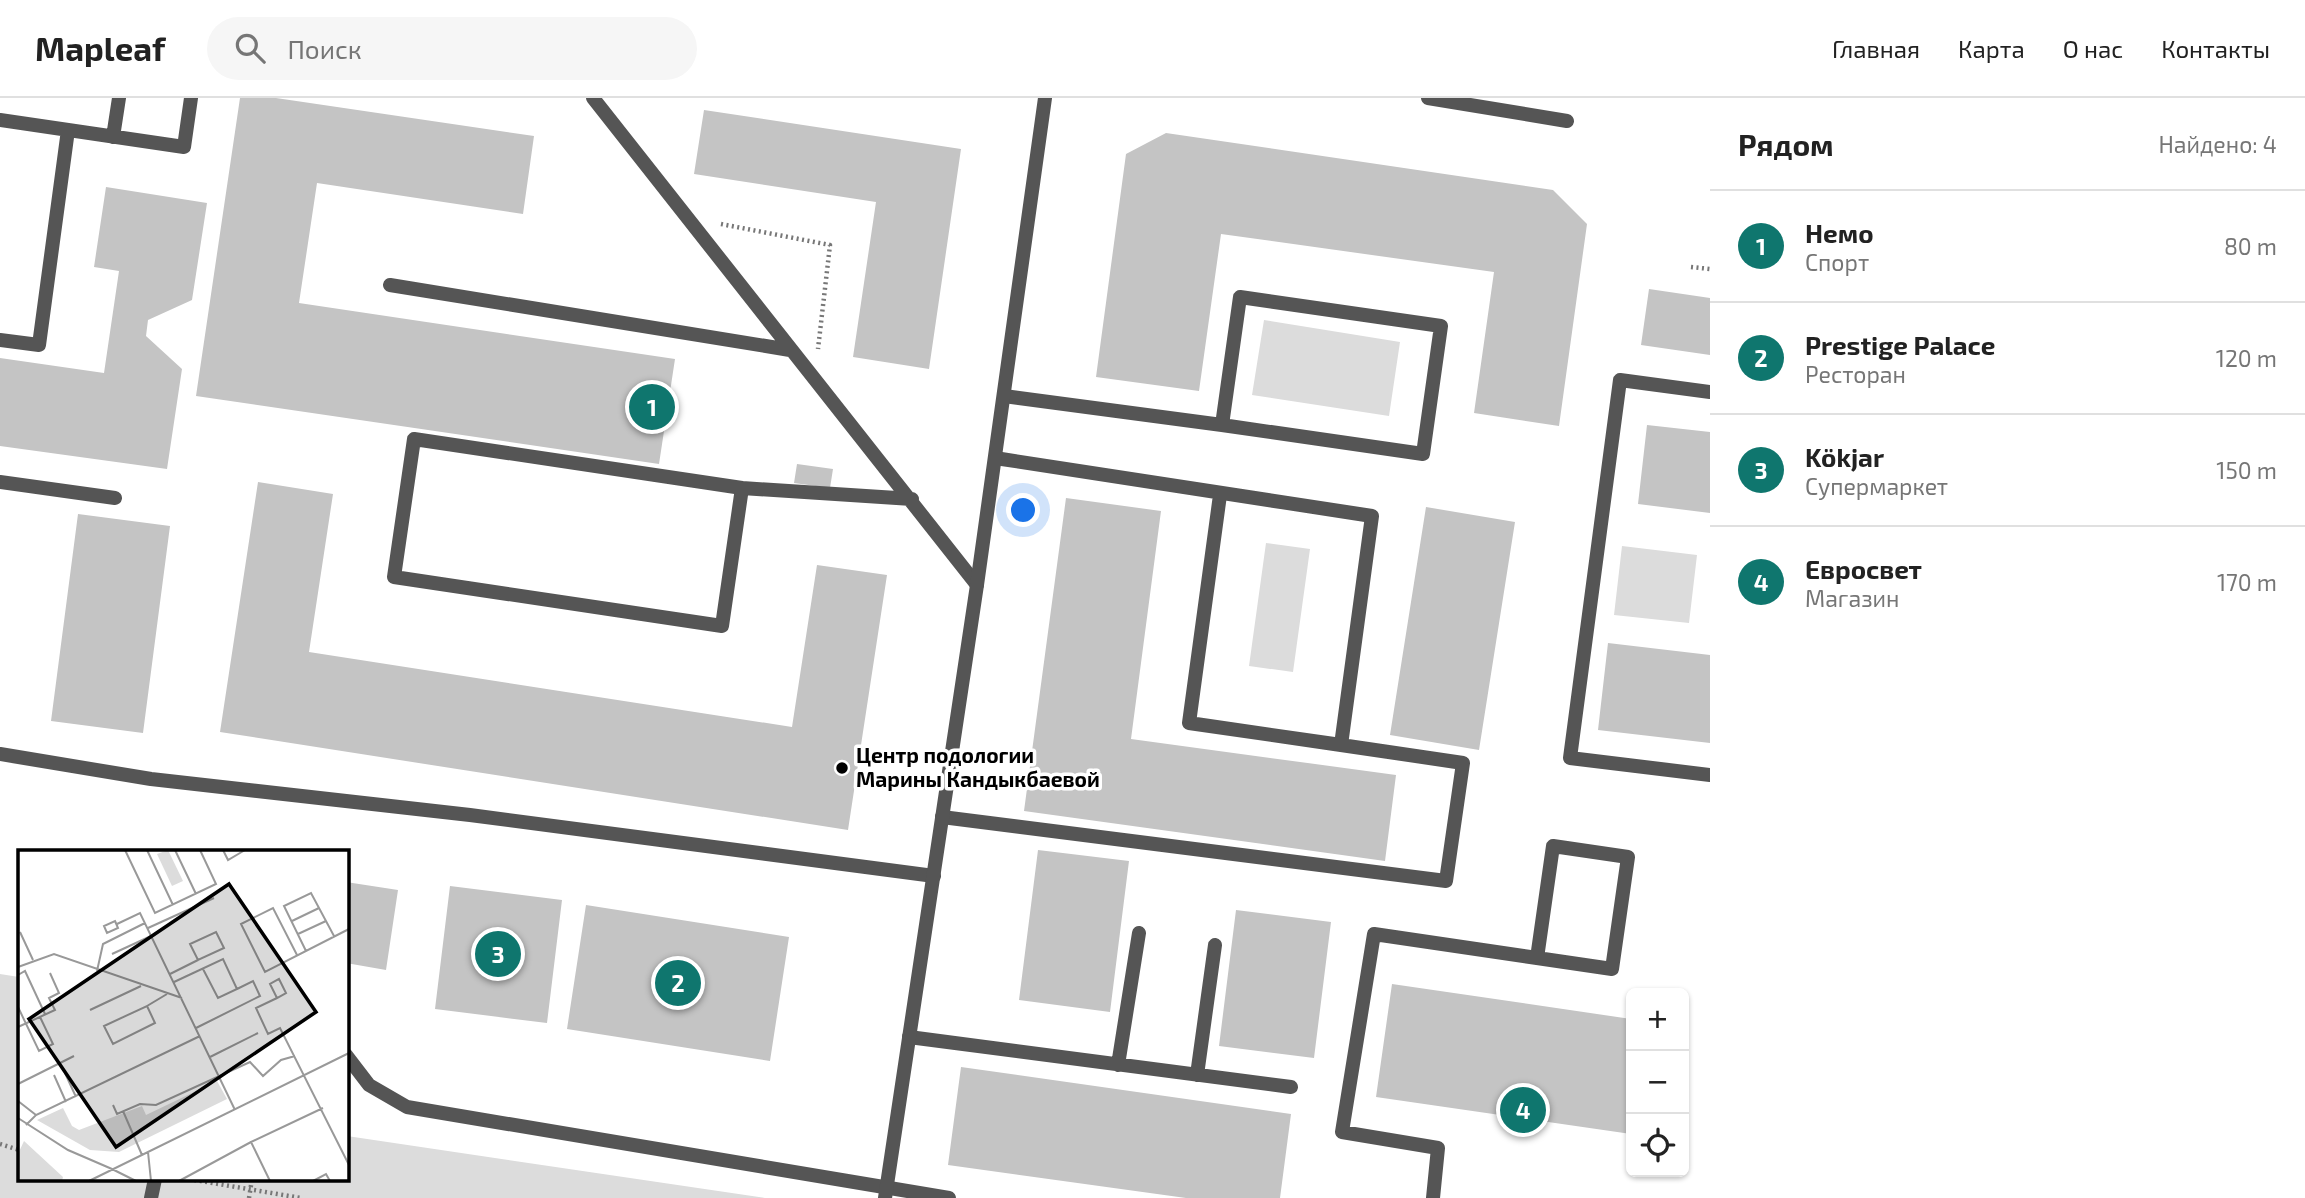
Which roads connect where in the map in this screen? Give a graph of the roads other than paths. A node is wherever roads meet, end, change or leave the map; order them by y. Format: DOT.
graph roads {
  1 [pos="119,98"];
  2 [pos="191,98"];
  3 [pos="593,98"];
  4 [pos="1045,98"];
  5 [pos="1428,98"];
  6 [pos="0,120"];
  7 [pos="1567,121"];
  8 [pos="68,130"];
  9 [pos="113,137"];
  10 [pos="390,285"];
  11 [pos="0,340"];
  12 [pos="790,350"];
  13 [pos="1710,392"];
  14 [pos="1004,396"];
  15 [pos="1222,425"];
  16 [pos="995,458"];
  17 [pos="0,482"];
  18 [pos="742,488"];
  19 [pos="1220,495"];
  20 [pos="115,498"];
  21 [pos="912,499"];
  22 [pos="977,585"];
  23 [pos="1341,745"];
  24 [pos="0,754"];
  25 [pos="1710,775"];
  26 [pos="942,817"];
  27 [pos="934,876"];
  28 [pos="1139,933"];
  29 [pos="1216,945"];
  30 [pos="1537,958"];
  31 [pos="909,1037"];
  32 [pos="348,1058"];
  33 [pos="1118,1065"];
  34 [pos="1197,1075"];
  35 [pos="1291,1087"];
  36 [pos="155,1180"];
  37 [pos="886,1193"];
  38 [pos="151,1198"];
  39 [pos="949,1198"];
  40 [pos="1433,1198"];
  1 -- 9 [label="street"];
  2 -- 9 [label="street"];
  3 -- 12 [label="street"];
  4 -- 14 [label="street"];
  5 -- 7 [label="street"];
  6 -- 8 [label="street"];
  8 -- 9 [label="street"];
  8 -- 11 [label="street"];
  10 -- 12 [label="street"];
  12 -- 21 [label="street"];
  13 -- 25 [label="street"];
  14 -- 15 [label="street"];
  14 -- 16 [label="street"];
  15 -- 15 [label="street"];
  16 -- 19 [label="street"];
  16 -- 22 [label="street"];
  17 -- 20 [label="street"];
  18 -- 18 [label="street"];
  18 -- 21 [label="street"];
  19 -- 23 [label="street"];
  19 -- 23 [label="street"];
  21 -- 22 [label="street"];
  22 -- 26 [label="street"];
  23 -- 26 [label="street"];
  24 -- 27 [label="street"];
  26 -- 27 [label="street"];
  27 -- 31 [label="street"];
  28 -- 33 [label="street"];
  29 -- 34 [label="street"];
  30 -- 30 [label="street"];
  30 -- 40 [label="street"];
  31 -- 33 [label="street"];
  31 -- 37 [label="street"];
  32 -- 37 [label="street"];
  33 -- 34 [label="street"];
  34 -- 35 [label="street"];
  36 -- 38 [label="street"];
  37 -- 39 [label="street"];
}
